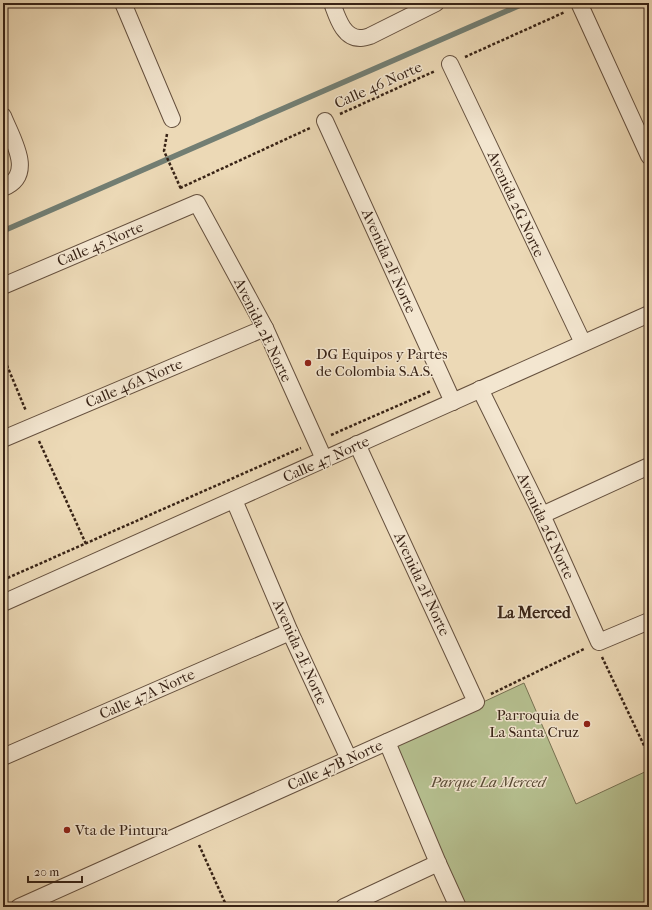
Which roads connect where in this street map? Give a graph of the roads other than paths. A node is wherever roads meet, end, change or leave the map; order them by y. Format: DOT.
graph roads {
  1 [pos="123,3"];
  2 [pos="332,3"];
  3 [pos="436,3"];
  4 [pos="580,5"];
  5 [pos="450,64"];
  6 [pos="3,116"];
  7 [pos="172,119"];
  8 [pos="325,121"];
  9 [pos="649,156"];
  10 [pos="6,187"];
  11 [pos="197,203"];
  12 [pos="3,286"];
  13 [pos="649,314"];
  14 [pos="265,328"];
  15 [pos="583,343"];
  16 [pos="480,389"];
  17 [pos="453,402"];
  18 [pos="3,439"];
  19 [pos="357,444"];
  20 [pos="324,459"];
  21 [pos="649,466"];
  22 [pos="234,500"];
  23 [pos="542,515"];
  24 [pos="3,603"];
  25 [pos="649,621"];
  26 [pos="290,632"];
  27 [pos="476,702"];
  28 [pos="387,742"];
  29 [pos="3,757"];
  30 [pos="349,759"];
  31 [pos="438,863"];
  32 [pos="19,907"];
  33 [pos="344,907"];
  34 [pos="458,907"];
  1 -- 7 [label="street"];
  2 -- 3 [label="street"];
  4 -- 9 [label="street"];
  5 -- 15 [label="street, Avenida 2G Norte"];
  6 -- 10 [label="street"];
  8 -- 17 [label="street, Avenida 2F Norte"];
  11 -- 12 [label="street, Calle 45 Norte"];
  11 -- 14 [label="street, Avenida 2E Norte"];
  13 -- 15 [label="street, Calle 47 Norte"];
  14 -- 18 [label="street, Calle 46A Norte"];
  14 -- 20 [label="street, Avenida 2E Norte"];
  15 -- 16 [label="street, Calle 47 Norte"];
  16 -- 17 [label="street, Calle 47 Norte"];
  16 -- 23 [label="street, Avenida 2G Norte"];
  17 -- 19 [label="street, Calle 47 Norte"];
  19 -- 20 [label="street, Calle 47 Norte"];
  19 -- 27 [label="street, Avenida 2F Norte"];
  20 -- 22 [label="street, Calle 47 Norte"];
  21 -- 23 [label="street"];
  22 -- 24 [label="street, Calle 47 Norte"];
  22 -- 26 [label="street, Avenida 2E Norte"];
  23 -- 25 [label="street, Avenida 2G Norte"];
  26 -- 29 [label="street, Calle 47A Norte"];
  26 -- 30 [label="street, Avenida 2E Norte"];
  27 -- 28 [label="street, Calle 47B Norte"];
  28 -- 30 [label="street, Calle 47B Norte"];
  28 -- 31 [label="street"];
  30 -- 32 [label="street, Calle 47B Norte"];
  31 -- 33 [label="street"];
  31 -- 34 [label="street"];
}
